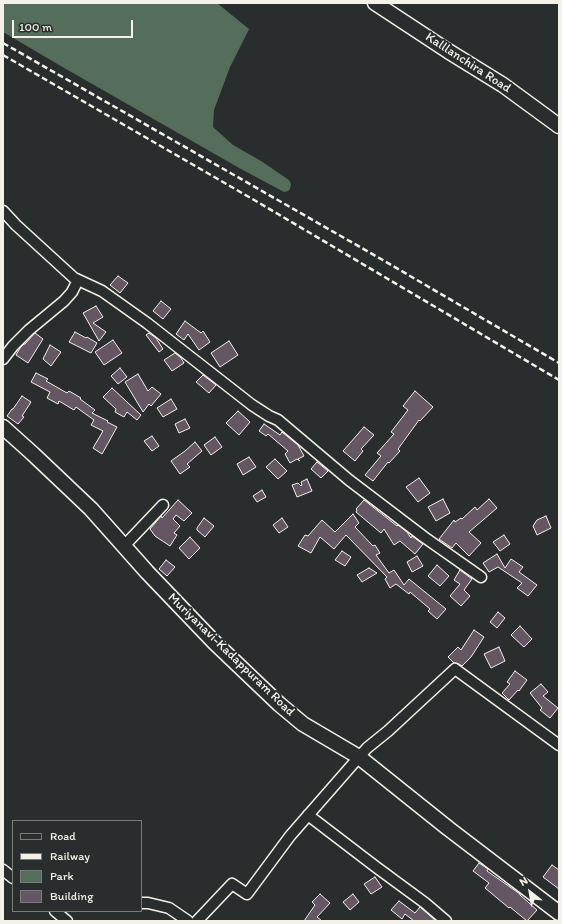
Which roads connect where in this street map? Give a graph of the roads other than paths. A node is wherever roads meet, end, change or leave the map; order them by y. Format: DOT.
graph roads {
  1 [pos="375,3"];
  2 [pos="559,126"];
  3 [pos="3,212"];
  4 [pos="78,280"];
  5 [pos="3,359"];
  6 [pos="3,427"];
  7 [pos="162,505"];
  8 [pos="124,546"];
  9 [pos="481,577"];
  10 [pos="559,745"];
  11 [pos="359,757"];
  12 [pos="308,815"];
  13 [pos="3,870"];
  14 [pos="12,877"];
  15 [pos="142,903"];
  16 [pos="56,912"];
  17 [pos="559,913"];
  18 [pos="67,921"];
  19 [pos="188,921"];
  20 [pos="197,921"];
  21 [pos="446,921"];
  1 -- 2 [label="main road, Kalllanchira Road"];
  3 -- 4 [label="street"];
  4 -- 5 [label="street"];
  4 -- 9 [label="street"];
  6 -- 8 [label="main road, Muriyanavi-Kadappuram Road"];
  7 -- 8 [label="street"];
  8 -- 11 [label="main road, Muriyanavi-Kadappuram Road"];
  10 -- 11 [label="street"];
  11 -- 12 [label="street"];
  11 -- 17 [label="main road, Muriyanavi-Kadappuram Road"];
  12 -- 20 [label="street"];
  12 -- 21 [label="street"];
  13 -- 14 [label="street"];
  15 -- 19 [label="street"];
  16 -- 18 [label="street"];
}
